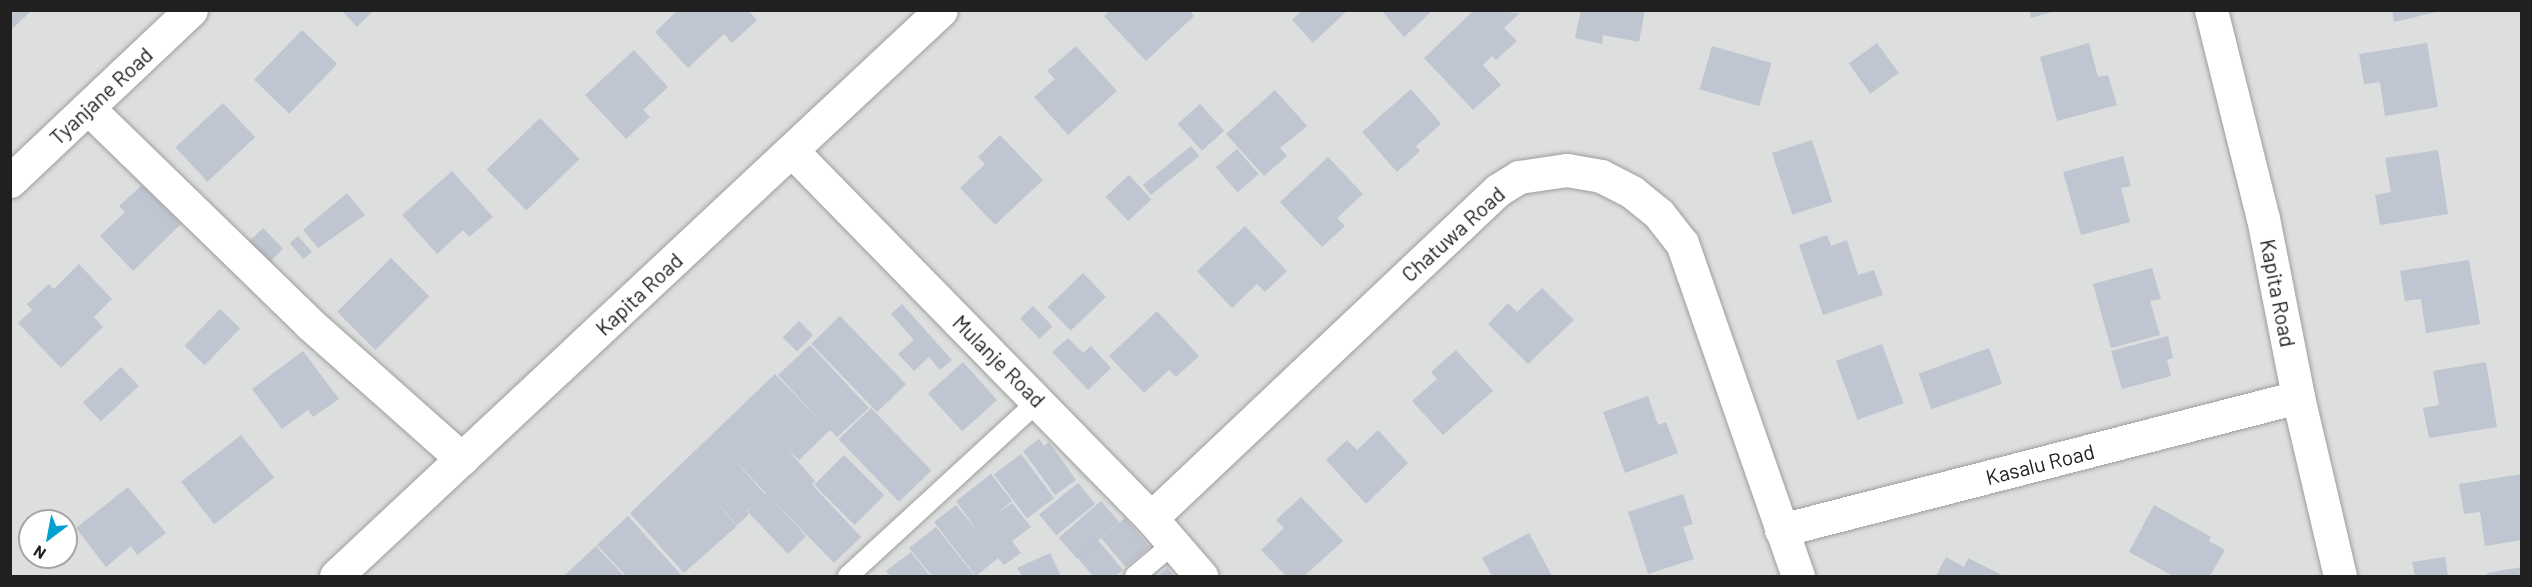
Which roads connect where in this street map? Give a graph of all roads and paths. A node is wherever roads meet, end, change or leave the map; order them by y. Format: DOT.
graph roads {
  1 [pos="191,10"];
  2 [pos="941,10"];
  3 [pos="2211,10"];
  4 [pos="88,108"];
  5 [pos="792,151"];
  6 [pos="10,181"];
  7 [pos="2298,397"];
  8 [pos="1038,401"];
  9 [pos="462,459"];
  10 [pos="1151,518"];
  11 [pos="1781,530"];
  12 [pos="1173,544"];
  13 [pos="336,576"];
  14 [pos="848,576"];
  15 [pos="1135,576"];
  16 [pos="1201,576"];
  17 [pos="1798,576"];
  18 [pos="2340,576"];
  1 -- 4 [label="street, Tyanjane Road"];
  2 -- 5 [label="street, Kapita Road"];
  3 -- 7 [label="street, Kapita Road"];
  4 -- 6 [label="street, Tyanjane Road"];
  4 -- 9 [label="street"];
  5 -- 8 [label="street, Mulanje Road"];
  5 -- 9 [label="street, Kapita Road"];
  7 -- 11 [label="street, Kasalu Road"];
  7 -- 18 [label="street, Kapita Road"];
  8 -- 10 [label="street, Mulanje Road"];
  8 -- 14 [label="lane"];
  9 -- 13 [label="street, Kapita Road"];
  10 -- 11 [label="street, Chatuwa Road"];
  10 -- 12 [label="street, Mulanje Road"];
  11 -- 17 [label="street, Chatuwa Road"];
  12 -- 15 [label="lane"];
  12 -- 16 [label="street, Mulanje Road"];
}
